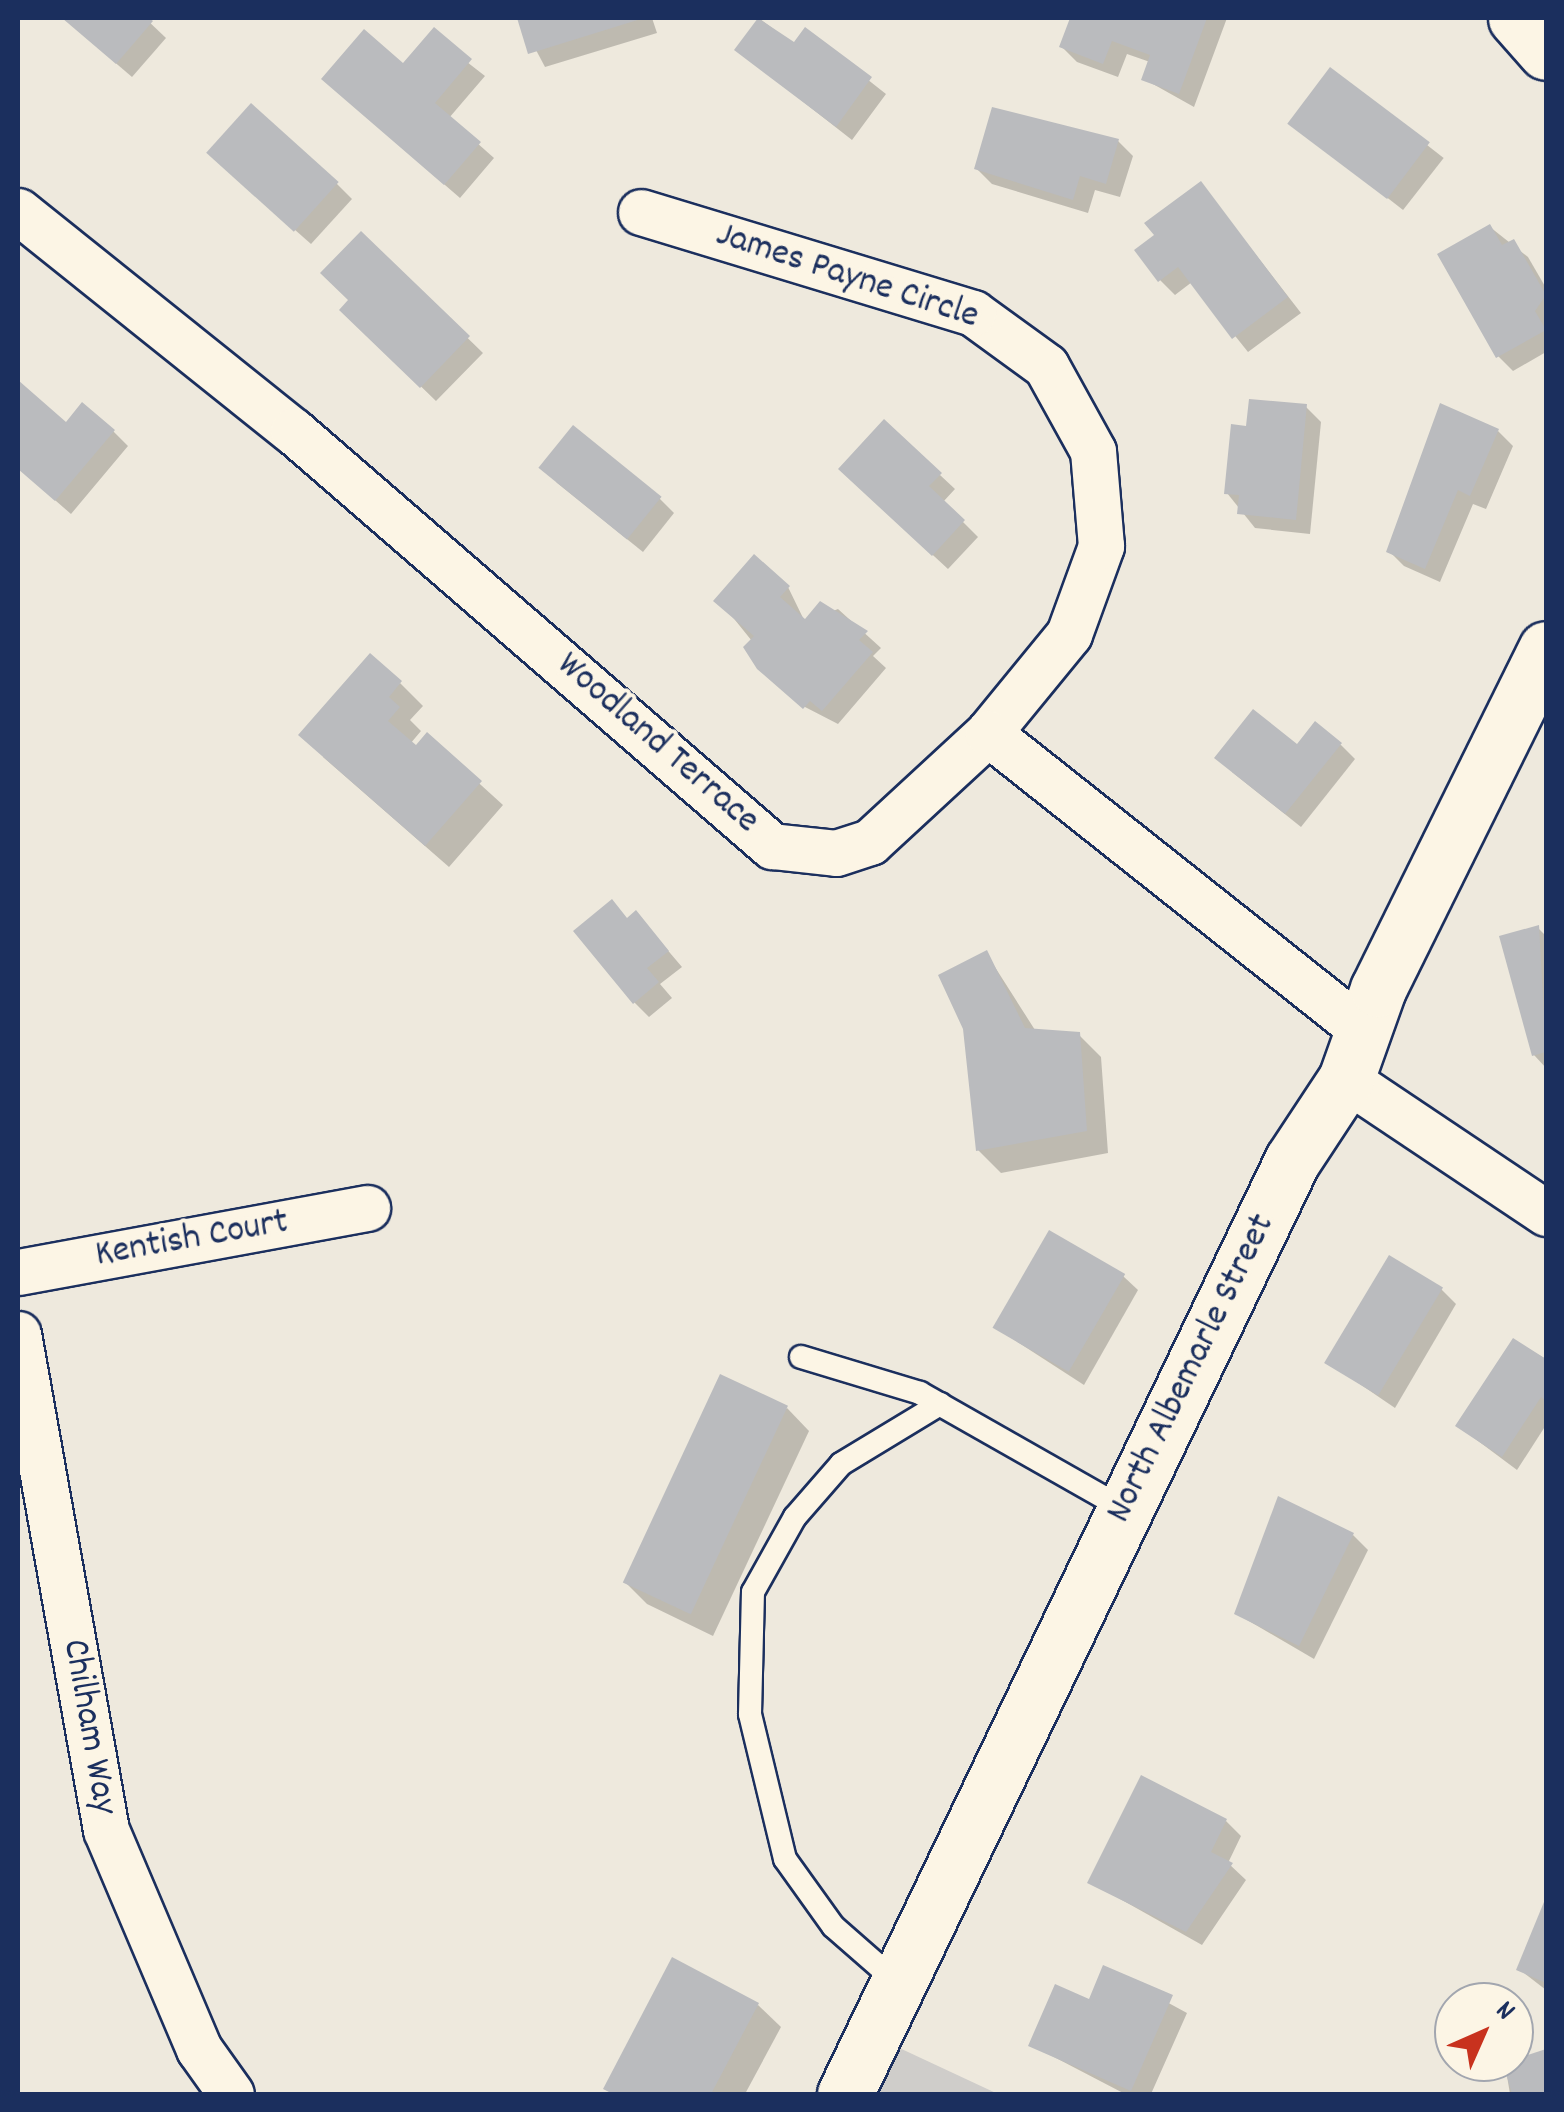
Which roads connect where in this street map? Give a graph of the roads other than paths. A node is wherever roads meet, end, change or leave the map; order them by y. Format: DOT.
graph roads {
  1 [pos="1516,18"];
  2 [pos="1546,52"];
  3 [pos="18,211"];
  4 [pos="640,212"];
  5 [pos="1546,648"];
  6 [pos="988,732"];
  7 [pos="1354,1054"];
  8 [pos="368,1208"];
  9 [pos="1546,1213"];
  10 [pos="18,1272"];
  11 [pos="18,1334"];
  12 [pos="802,1357"];
  13 [pos="940,1404"];
  14 [pos="1124,1509"];
  15 [pos="898,1983"];
  16 [pos="231,2094"];
  17 [pos="846,2094"];
  1 -- 2 [label="street"];
  3 -- 6 [label="street, Woodland Terrace"];
  4 -- 6 [label="street, James Payne Circle"];
  5 -- 7 [label="street, North Albemarle Street"];
  6 -- 7 [label="street"];
  7 -- 9 [label="street"];
  7 -- 14 [label="street, North Albemarle Street"];
  8 -- 10 [label="street, Kentish Court"];
  11 -- 16 [label="street, Chilham Way"];
  12 -- 13 [label="lane"];
  13 -- 14 [label="lane"];
  13 -- 15 [label="lane"];
  14 -- 15 [label="street, North Albemarle Street"];
  15 -- 17 [label="street, North Albemarle Street"];
}
